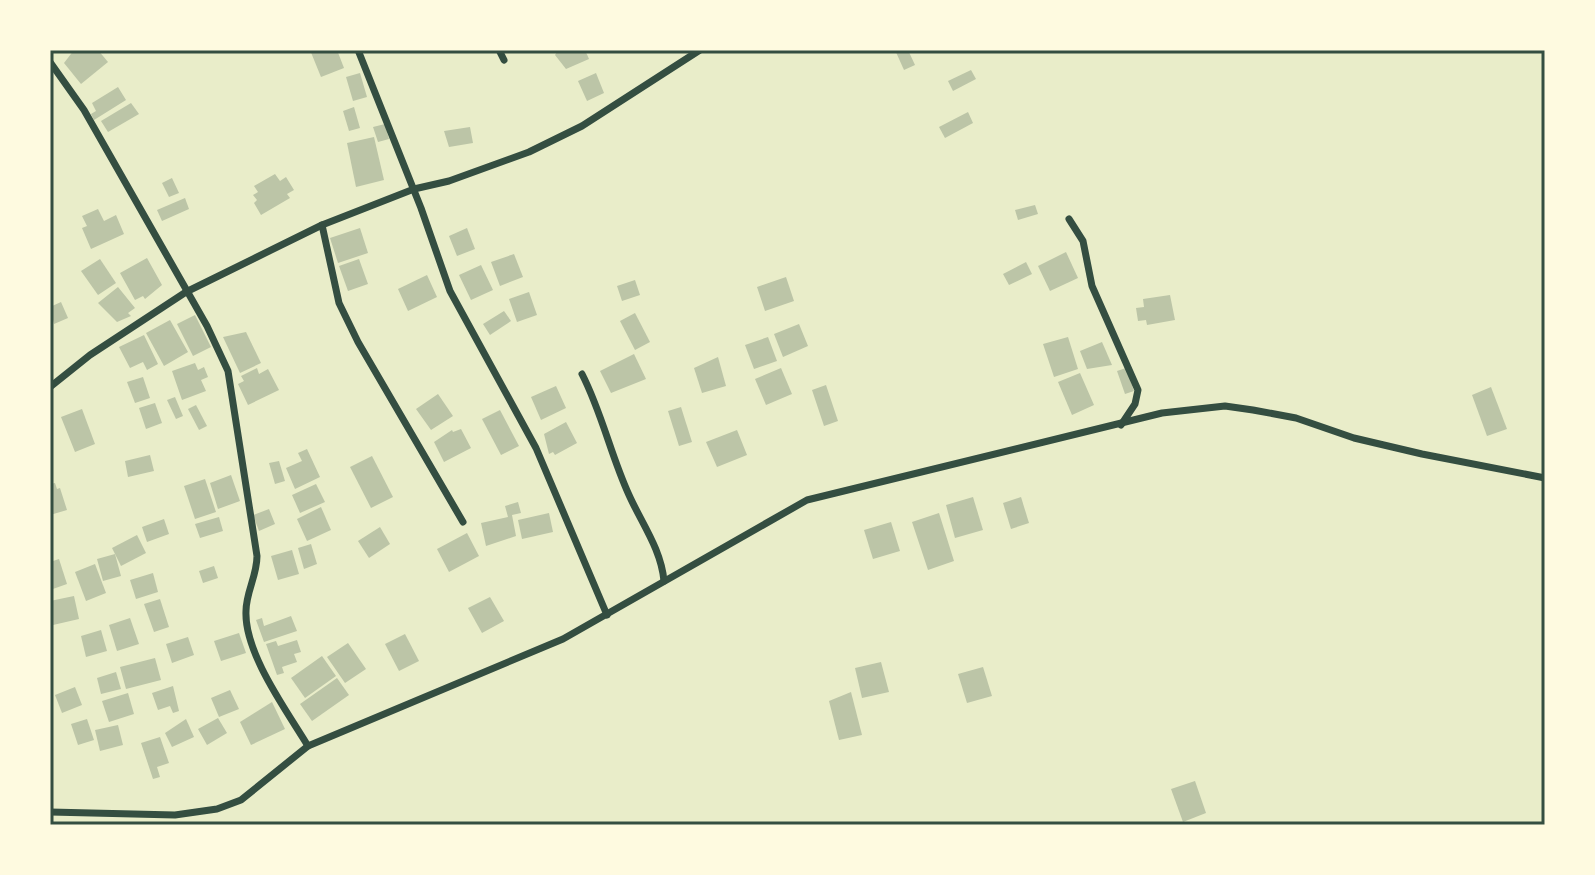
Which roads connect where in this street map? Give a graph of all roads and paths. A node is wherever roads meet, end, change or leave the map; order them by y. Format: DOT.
graph roads {
  1 [pos="358,50"];
  2 [pos="499,50"];
  3 [pos="700,50"];
  4 [pos="504,60"];
  5 [pos="50,62"];
  6 [pos="414,189"];
  7 [pos="1069,219"];
  8 [pos="322,225"];
  9 [pos="186,292"];
  10 [pos="582,374"];
  11 [pos="50,387"];
  12 [pos="1121,425"];
  13 [pos="1545,478"];
  14 [pos="463,522"];
  15 [pos="664,581"];
  16 [pos="607,615"];
  17 [pos="308,746"];
  18 [pos="50,812"];
  1 -- 6 [label="street"];
  2 -- 4 [label="street"];
  3 -- 6 [label="street"];
  5 -- 9 [label="street"];
  6 -- 8 [label="street"];
  6 -- 16 [label="street"];
  7 -- 12 [label="street"];
  8 -- 9 [label="street"];
  8 -- 14 [label="street"];
  9 -- 11 [label="street"];
  9 -- 17 [label="street"];
  10 -- 15 [label="street"];
  12 -- 13 [label="street"];
  12 -- 15 [label="street"];
  15 -- 16 [label="street"];
  16 -- 17 [label="street"];
  17 -- 18 [label="street"];
}
